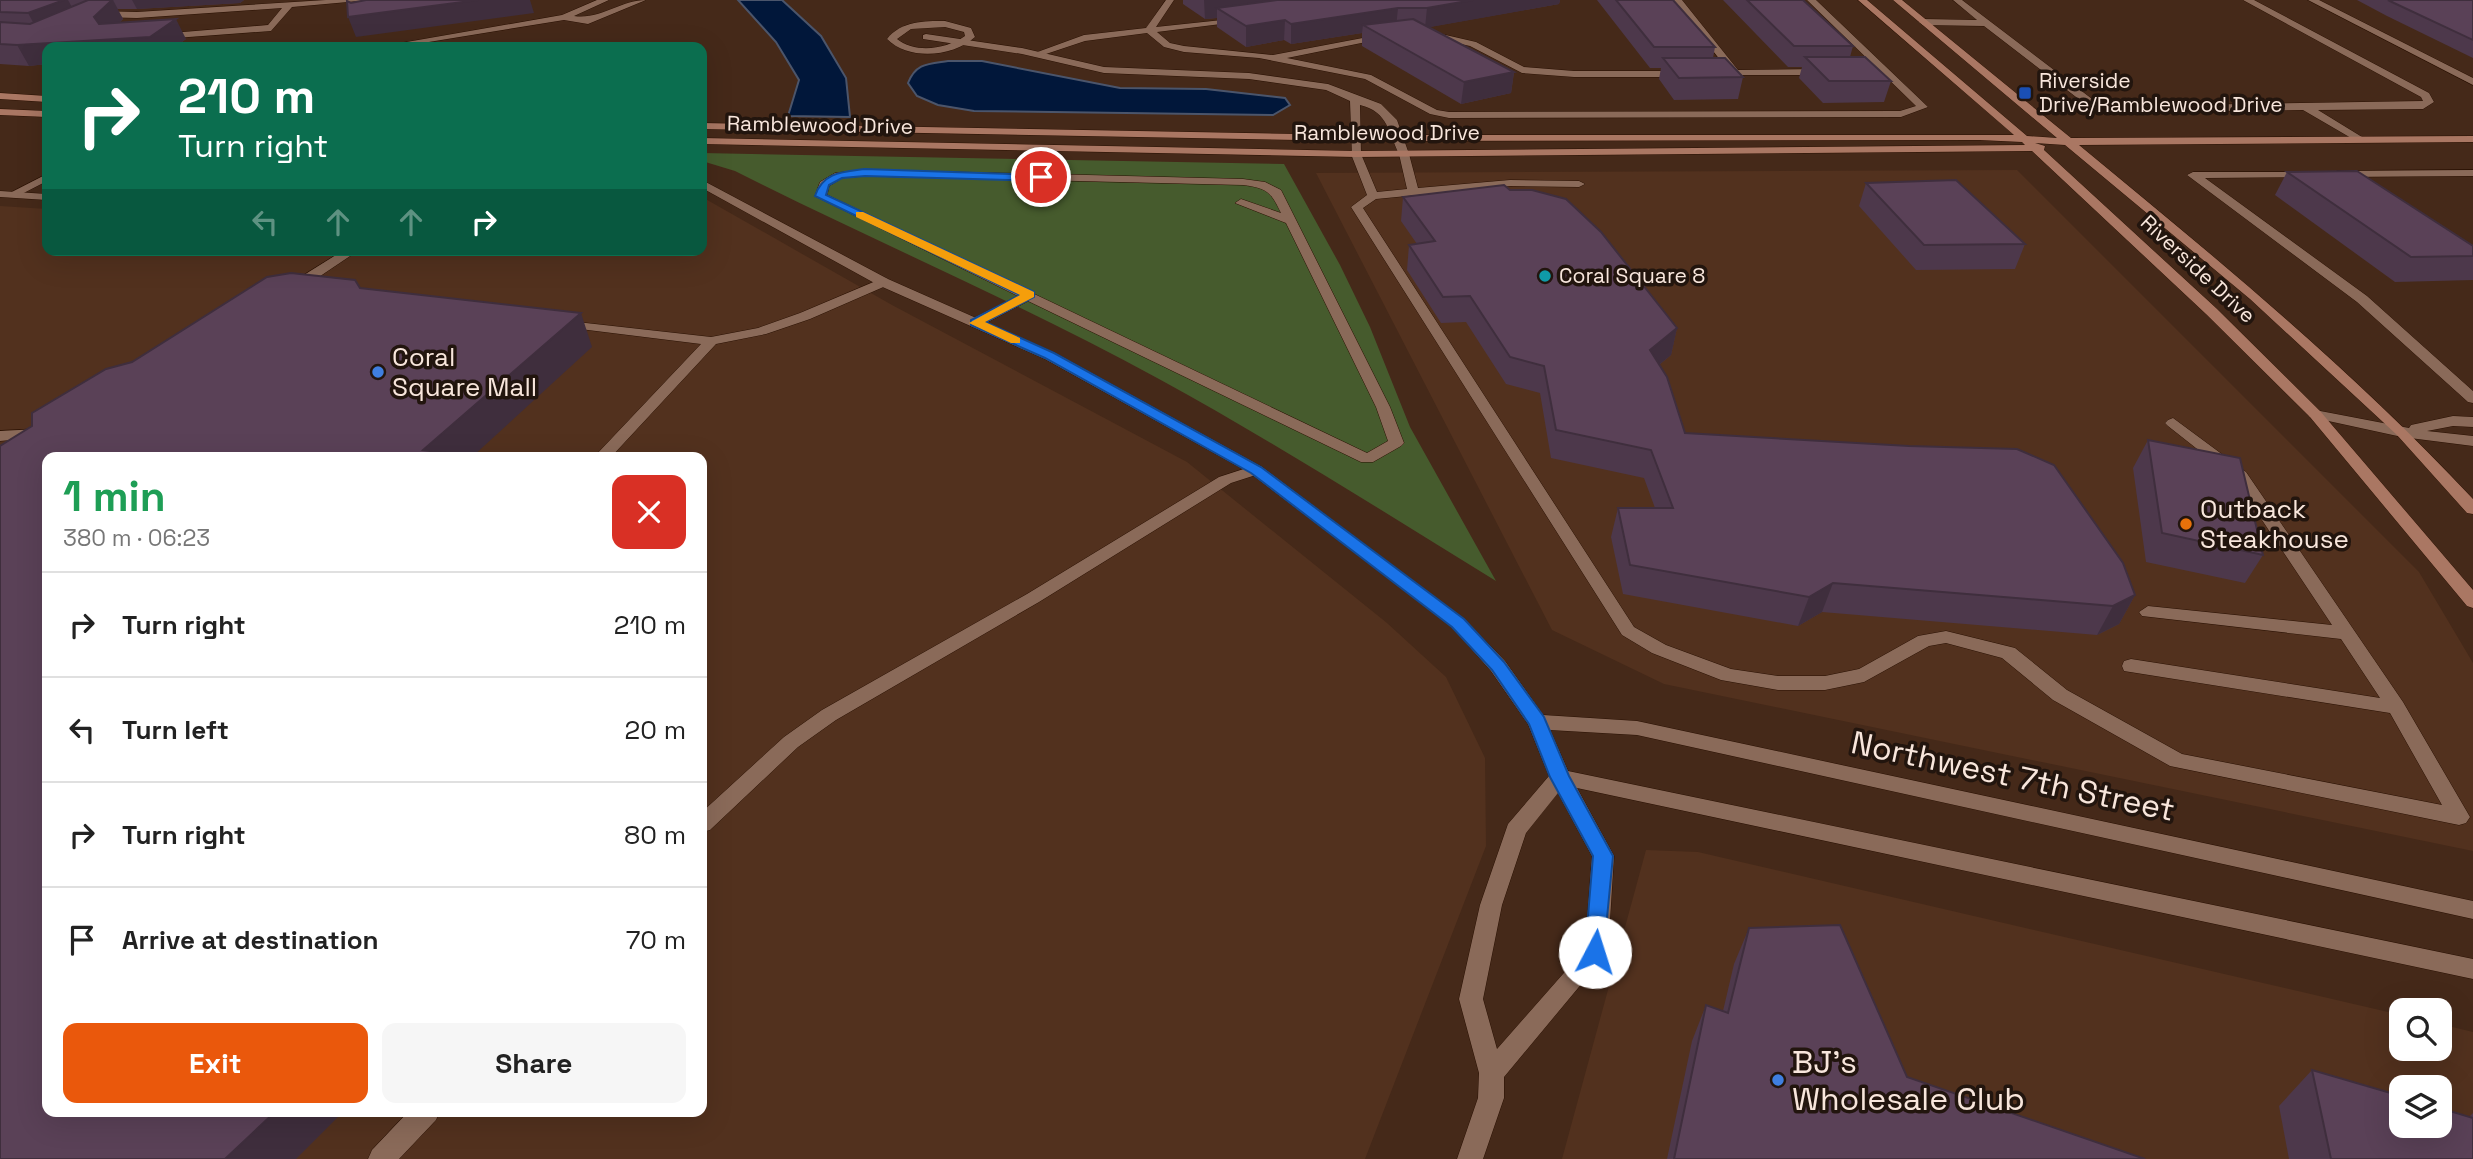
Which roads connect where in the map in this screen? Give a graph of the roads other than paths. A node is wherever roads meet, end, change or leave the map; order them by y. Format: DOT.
graph roads {
  1 [pos="366,0"];
  2 [pos="582,0"];
  3 [pos="605,0"];
  4 [pos="622,0"];
  5 [pos="642,0"];
  6 [pos="1170,0"];
  7 [pos="1677,0"];
  8 [pos="1811,0"];
  9 [pos="1862,0"];
  10 [pos="1897,0"];
  11 [pos="1957,0"];
  12 [pos="2247,0"];
  13 [pos="2312,0"];
  14 [pos="288,6"];
  15 [pos="575,14"];
  16 [pos="137,15"];
  17 [pos="90,17"];
  18 [pos="564,17"];
  19 [pos="1258,19"];
  20 [pos="1923,22"];
  21 [pos="128,23"];
  22 [pos="1986,23"];
  23 [pos="1149,30"];
  24 [pos="1397,33"];
  25 [pos="1410,33"];
  26 [pos="151,37"];
  27 [pos="926,37"];
  28 [pos="413,42"];
  29 [pos="960,44"];
  30 [pos="1037,54"];
  31 [pos="1276,57"];
  32 [pos="1833,72"];
  33 [pos="1874,72"];
  34 [pos="1888,72"];
  35 [pos="1737,73"];
  36 [pos="1693,74"];
  37 [pos="1716,74"];
  38 [pos="2473,82"];
  39 [pos="0,96"];
  40 [pos="42,99"];
  41 [pos="1355,100"];
  42 [pos="2305,107"];
  43 [pos="0,111"];
  44 [pos="42,114"];
  45 [pos="707,126"];
  46 [pos="2019,137"];
  47 [pos="1356,138"];
  48 [pos="1400,138"];
  49 [pos="2358,139"];
  50 [pos="2473,139"];
  51 [pos="707,141"];
  52 [pos="2071,143"];
  53 [pos="1053,149"];
  54 [pos="2035,149"];
  55 [pos="1356,154"];
  56 [pos="1404,154"];
  57 [pos="2473,173"];
  58 [pos="1041,177"];
  59 [pos="42,179"];
  60 [pos="1179,180"];
  61 [pos="1579,184"];
  62 [pos="707,186"];
  63 [pos="1413,192"];
  64 [pos="6,194"];
  65 [pos="1221,195"];
  66 [pos="42,196"];
  67 [pos="1373,196"];
  68 [pos="1241,203"];
  69 [pos="1290,220"];
  70 [pos="344,256"];
  71 [pos="883,282"];
  72 [pos="318,291"];
  73 [pos="1029,295"];
  74 [pos="551,321"];
  75 [pos="975,323"];
  76 [pos="711,341"];
  77 [pos="2473,399"];
  78 [pos="2315,414"];
  79 [pos="2473,422"];
  80 [pos="2173,423"];
  81 [pos="52,430"];
  82 [pos="2402,432"];
  83 [pos="0,436"];
  84 [pos="2473,441"];
  85 [pos="608,452"];
  86 [pos="1256,470"];
  87 [pos="2473,509"];
  88 [pos="2473,602"];
  89 [pos="2148,612"];
  90 [pos="2345,633"];
  91 [pos="2131,666"];
  92 [pos="2396,707"];
  93 [pos="1537,722"];
  94 [pos="1560,777"];
  95 [pos="707,819"];
  96 [pos="2473,910"];
  97 [pos="2473,969"];
  98 [pos="1492,1073"];
  99 [pos="421,1117"];
  100 [pos="381,1159"];
  101 [pos="1470,1159"];
  1 -- 14 [label="street"];
  2 -- 18 [label="street"];
  3 -- 15 [label="street"];
  4 -- 15 [label="street"];
  5 -- 18 [label="street"];
  6 -- 23 [label="street"];
  7 -- 35 [label="street"];
  8 -- 34 [label="street"];
  9 -- 46 [label="street, Riverside Drive"];
  10 -- 20 [label="street, Riverside Drive"];
  11 -- 22 [label="street"];
  12 -- 42 [label="street"];
  13 -- 38 [label="street"];
  14 -- 16 [label="street"];
  14 -- 26 [label="street"];
  15 -- 18 [label="street"];
  16 -- 17 [label="street"];
  16 -- 21 [label="street"];
  18 -- 28 [label="street"];
  19 -- 23 [label="street"];
  20 -- 22 [label="street"];
  20 -- 52 [label="street, Riverside Drive"];
  22 -- 42 [label="street"];
  23 -- 30 [label="street"];
  23 -- 31 [label="street"];
  24 -- 31 [label="street"];
  25 -- 36 [label="street"];
  27 -- 29 [label="street"];
  29 -- 29 [label="street"];
  29 -- 30 [label="street"];
  30 -- 41 [label="street"];
  31 -- 34 [label="street"];
  32 -- 35 [label="street"];
  33 -- 34 [label="street"];
  35 -- 37 [label="street"];
  39 -- 40 [label="street"];
  41 -- 47 [label="street"];
  41 -- 48 [label="street"];
  42 -- 49 [label="street"];
  43 -- 44 [label="street"];
  45 -- 47 [label="street, Ramblewood Drive"];
  46 -- 48 [label="street, Ramblewood Drive"];
  46 -- 52 [label="street, Ramblewood Drive"];
  46 -- 54 [label="street, Riverside Drive"];
  47 -- 48 [label="street, Ramblewood Drive"];
  47 -- 55 [label="street"];
  48 -- 56 [label="street"];
  49 -- 50 [label="street, Ramblewood Drive"];
  49 -- 52 [label="street, Ramblewood Drive"];
  51 -- 53 [label="street, Ramblewood Drive"];
  52 -- 54 [label="street, Ramblewood Drive"];
  52 -- 82 [label="street, Riverside Drive"];
  53 -- 55 [label="street, Ramblewood Drive"];
  53 -- 58 [label="street"];
  54 -- 56 [label="street, Ramblewood Drive"];
  54 -- 78 [label="street, Riverside Drive"];
  55 -- 56 [label="street, Ramblewood Drive"];
  55 -- 67 [label="street"];
  56 -- 63 [label="street"];
  57 -- 77 [label="street"];
  58 -- 60 [label="street"];
  58 -- 73 [label="street"];
  59 -- 64 [label="street"];
  60 -- 65 [label="street"];
  60 -- 69 [label="street"];
  61 -- 63 [label="street"];
  62 -- 71 [label="street"];
  63 -- 67 [label="street"];
  64 -- 66 [label="street"];
  67 -- 92 [label="street"];
  68 -- 69 [label="street"];
  69 -- 73 [label="street"];
  70 -- 72 [label="street"];
  71 -- 75 [label="street"];
  71 -- 76 [label="street"];
  73 -- 75 [label="street"];
  74 -- 76 [label="street"];
  75 -- 86 [label="street"];
  76 -- 85 [label="street"];
  78 -- 82 [label="street"];
  78 -- 88 [label="street, Riverside Drive"];
  79 -- 82 [label="street"];
  80 -- 90 [label="street"];
  81 -- 83 [label="street"];
  82 -- 84 [label="street"];
  82 -- 87 [label="street, Riverside Drive"];
  86 -- 93 [label="street"];
  86 -- 95 [label="street"];
  89 -- 90 [label="street"];
  90 -- 92 [label="street"];
  91 -- 92 [label="street"];
  93 -- 94 [label="street"];
  93 -- 96 [label="street, Northwest 7th Street"];
  94 -- 97 [label="street"];
  94 -- 98 [label="street"];
  94 -- 98 [label="street"];
  98 -- 101 [label="street"];
  99 -- 100 [label="street"];
}
